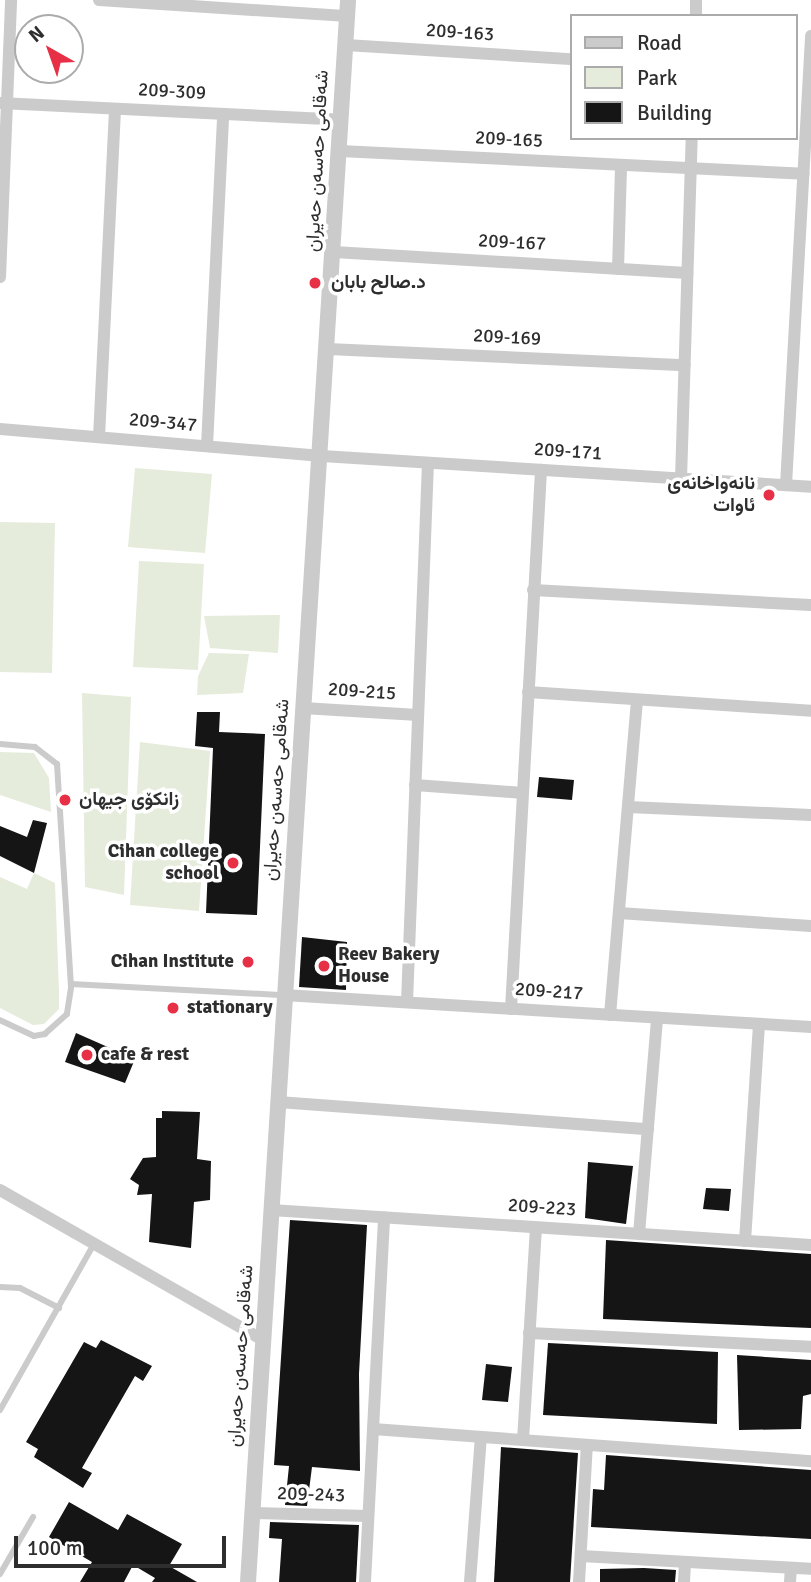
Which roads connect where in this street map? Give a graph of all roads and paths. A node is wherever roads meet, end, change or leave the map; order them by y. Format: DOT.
graph roads {
  1 [pos="11,0"];
  2 [pos="99,0"];
  3 [pos="123,1"];
  4 [pos="233,5"];
  5 [pos="348,8"];
  6 [pos="811,36"];
  7 [pos="346,45"];
  8 [pos="570,59"];
  9 [pos="5,103"];
  10 [pos="115,109"];
  11 [pos="223,114"];
  12 [pos="342,120"];
  13 [pos="808,133"];
  14 [pos="692,140"];
  15 [pos="340,150"];
  16 [pos="621,165"];
  17 [pos="691,168"];
  18 [pos="803,174"];
  19 [pos="2,215"];
  20 [pos="806,224"];
  21 [pos="334,252"];
  22 [pos="618,269"];
  23 [pos="687,273"];
  24 [pos="0,277"];
  25 [pos="328,349"];
  26 [pos="685,365"];
  27 [pos="0,429"];
  28 [pos="99,437"];
  29 [pos="206,446"];
  30 [pos="322,456"];
  31 [pos="428,463"];
  32 [pos="541,470"];
  33 [pos="681,479"];
  34 [pos="786,485"];
  35 [pos="811,487"];
  36 [pos="533,590"];
  37 [pos="811,605"];
  38 [pos="528,692"];
  39 [pos="637,701"];
  40 [pos="303,708"];
  41 [pos="811,711"];
  42 [pos="418,715"];
  43 [pos="0,744"];
  44 [pos="415,785"];
  45 [pos="523,793"];
  46 [pos="628,807"];
  47 [pos="811,815"];
  48 [pos="619,913"];
  49 [pos="811,926"];
  50 [pos="71,984"];
  51 [pos="284,995"];
  52 [pos="407,1002"];
  53 [pos="511,1009"];
  54 [pos="610,1015"];
  55 [pos="657,1018"];
  56 [pos="0,1020"];
  57 [pos="759,1024"];
  58 [pos="811,1027"];
  59 [pos="278,1102"];
  60 [pos="648,1129"];
  61 [pos="0,1190"];
  62 [pos="271,1210"];
  63 [pos="384,1217"];
  64 [pos="536,1227"];
  65 [pos="639,1234"];
  66 [pos="745,1241"];
  67 [pos="95,1242"];
  68 [pos="811,1245"];
  69 [pos="0,1287"];
  70 [pos="58,1308"];
  71 [pos="529,1333"];
  72 [pos="263,1340"];
  73 [pos="811,1347"];
  74 [pos="0,1410"];
  75 [pos="373,1429"];
  76 [pos="481,1437"];
  77 [pos="523,1440"];
  78 [pos="587,1445"];
  79 [pos="811,1461"];
  80 [pos="252,1513"];
  81 [pos="368,1516"];
  82 [pos="33,1517"];
  83 [pos="581,1556"];
  84 [pos="685,1562"];
  85 [pos="791,1568"];
  86 [pos="811,1569"];
  87 [pos="0,1574"];
  88 [pos="248,1582"];
  89 [pos="365,1582"];
  90 [pos="470,1582"];
  91 [pos="579,1582"];
  92 [pos="684,1582"];
  93 [pos="790,1582"];
  1 -- 9 [label="street"];
  2 -- 3 [label="street"];
  3 -- 4 [label="street"];
  4 -- 5 [label="street"];
  5 -- 7 [label="street, شەقامی حەسەن حەیران"];
  6 -- 13 [label="street"];
  7 -- 8 [label="street, 209-163"];
  7 -- 12 [label="street, شەقامی حەسەن حەیران"];
  9 -- 10 [label="street, 209-309"];
  9 -- 19 [label="street"];
  10 -- 11 [label="street, 209-309"];
  10 -- 28 [label="street"];
  11 -- 12 [label="street, 209-309"];
  11 -- 29 [label="street"];
  12 -- 15 [label="street, شەقامی حەسەن حەیران"];
  13 -- 18 [label="street"];
  14 -- 17 [label="street"];
  15 -- 16 [label="street, 209-165"];
  15 -- 21 [label="street, شەقامی حەسەن حەیران"];
  16 -- 17 [label="street, 209-165"];
  16 -- 22 [label="street"];
  17 -- 18 [label="street, 209-165"];
  17 -- 23 [label="street"];
  18 -- 20 [label="street"];
  19 -- 24 [label="street"];
  20 -- 34 [label="street"];
  21 -- 22 [label="street, 209-167"];
  21 -- 25 [label="street, شەقامی حەسەن حەیران"];
  22 -- 23 [label="street, 209-167"];
  23 -- 26 [label="street"];
  25 -- 26 [label="street, 209-169"];
  25 -- 30 [label="street, شەقامی حەسەن حەیران"];
  26 -- 33 [label="street"];
  27 -- 28 [label="street, 209-347"];
  28 -- 29 [label="street, 209-347"];
  29 -- 30 [label="street, 209-347"];
  30 -- 31 [label="street, 209-171"];
  30 -- 40 [label="street, شەقامی حەسەن حەیران"];
  31 -- 32 [label="street, 209-171"];
  31 -- 42 [label="street"];
  32 -- 33 [label="street, 209-171"];
  32 -- 36 [label="street"];
  33 -- 34 [label="street, 209-171"];
  34 -- 35 [label="street, 209-171"];
  36 -- 37 [label="street"];
  36 -- 38 [label="street"];
  38 -- 39 [label="street"];
  38 -- 45 [label="street"];
  39 -- 41 [label="street"];
  39 -- 46 [label="street"];
  40 -- 42 [label="street, 209-215"];
  40 -- 51 [label="street, شەقامی حەسەن حەیران"];
  42 -- 44 [label="street"];
  43 -- 50 [label="lane"];
  44 -- 45 [label="street"];
  44 -- 52 [label="street"];
  45 -- 53 [label="street"];
  46 -- 47 [label="street"];
  46 -- 48 [label="street"];
  48 -- 49 [label="street"];
  48 -- 54 [label="street"];
  50 -- 51 [label="lane"];
  50 -- 56 [label="lane"];
  51 -- 52 [label="street, 209-217"];
  51 -- 59 [label="street, شەقامی حەسەن حەیران"];
  52 -- 53 [label="street, 209-217"];
  53 -- 54 [label="street, 209-217"];
  54 -- 55 [label="street, 209-217"];
  55 -- 57 [label="street, 209-217"];
  55 -- 60 [label="street"];
  57 -- 58 [label="street, 209-217"];
  57 -- 66 [label="street"];
  59 -- 60 [label="street"];
  59 -- 62 [label="street, شەقامی حەسەن حەیران"];
  60 -- 65 [label="street"];
  61 -- 67 [label="street"];
  62 -- 63 [label="street, 209-223"];
  62 -- 72 [label="street, شەقامی حەسەن حەیران"];
  63 -- 64 [label="street, 209-223"];
  63 -- 75 [label="street"];
  64 -- 65 [label="street, 209-223"];
  64 -- 71 [label="street"];
  65 -- 66 [label="street, 209-223"];
  66 -- 68 [label="street, 209-223"];
  67 -- 70 [label="lane"];
  67 -- 72 [label="street"];
  69 -- 70 [label="lane"];
  70 -- 74 [label="lane"];
  71 -- 73 [label="street"];
  71 -- 77 [label="street"];
  72 -- 80 [label="street, شەقامی حەسەن حەیران"];
  75 -- 76 [label="street"];
  75 -- 81 [label="street"];
  76 -- 77 [label="street"];
  76 -- 90 [label="street"];
  77 -- 78 [label="street"];
  78 -- 79 [label="street"];
  78 -- 83 [label="street"];
  80 -- 81 [label="street, 209-243"];
  80 -- 88 [label="street, شەقامی حەسەن حەیران"];
  81 -- 89 [label="street"];
  82 -- 87 [label="lane"];
  83 -- 84 [label="street"];
  83 -- 91 [label="street"];
  84 -- 85 [label="street"];
  84 -- 92 [label="street"];
  85 -- 86 [label="street"];
  85 -- 93 [label="street"];
}
